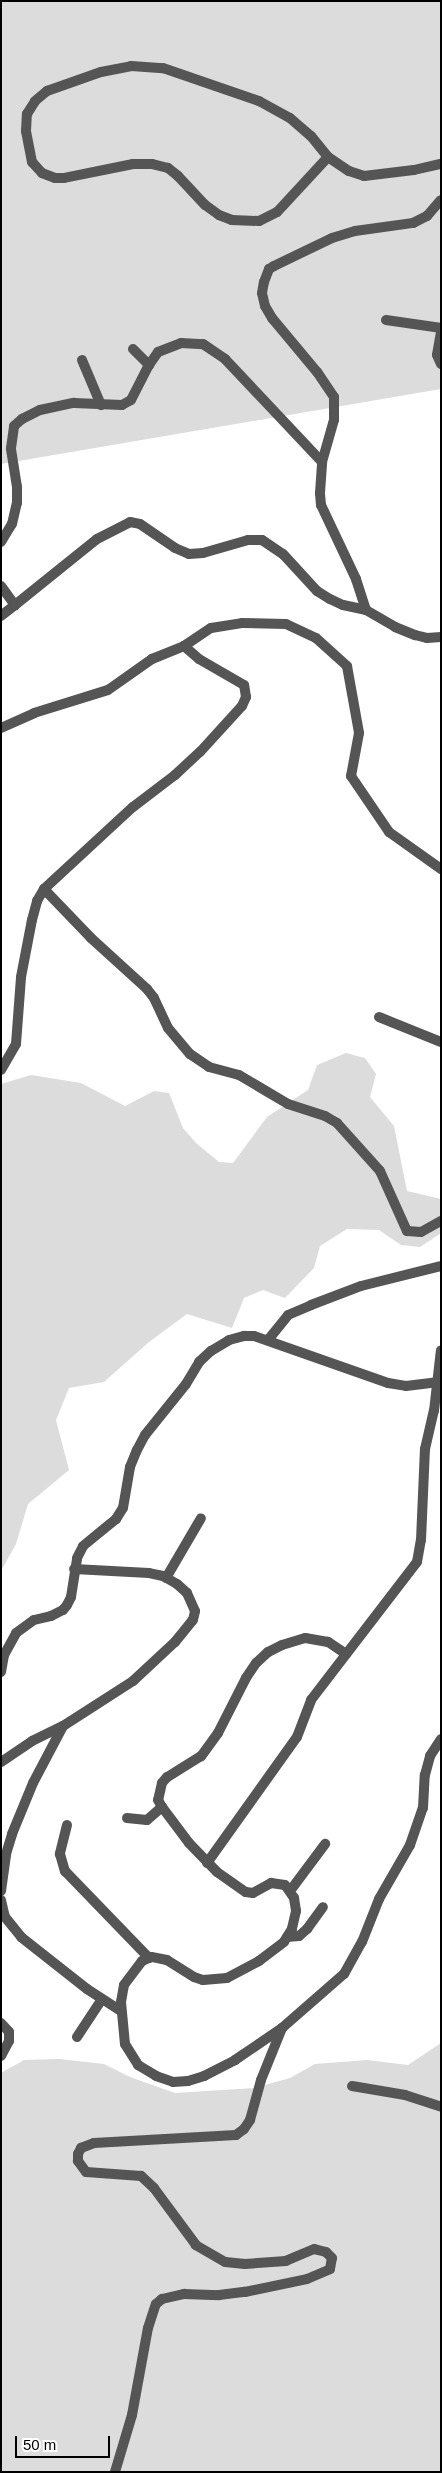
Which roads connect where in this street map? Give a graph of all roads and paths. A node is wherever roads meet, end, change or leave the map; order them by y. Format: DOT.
graph roads {
  1 [pos="328,157"];
  2 [pos="441,164"];
  3 [pos="441,200"];
  4 [pos="386,320"];
  5 [pos="441,330"];
  6 [pos="133,349"];
  7 [pos="82,360"];
  8 [pos="441,364"];
  9 [pos="149,365"];
  10 [pos="101,405"];
  11 [pos="322,462"];
  12 [pos="1,542"];
  13 [pos="1,586"];
  14 [pos="15,605"];
  15 [pos="366,610"];
  16 [pos="1,616"];
  17 [pos="441,637"];
  18 [pos="184,646"];
  19 [pos="1,728"];
  20 [pos="441,869"];
  21 [pos="44,889"];
  22 [pos="379,1017"];
  23 [pos="441,1042"];
  24 [pos="1,1070"];
  25 [pos="441,1221"];
  26 [pos="441,1266"];
  27 [pos="268,1340"];
  28 [pos="441,1350"];
  29 [pos="437,1382"];
  30 [pos="201,1518"];
  31 [pos="74,1569"];
  32 [pos="166,1578"];
  33 [pos="346,1654"];
  34 [pos="1,1672"];
  35 [pos="63,1726"];
  36 [pos="441,1739"];
  37 [pos="1,1762"];
  38 [pos="162,1807"];
  39 [pos="127,1818"];
  40 [pos="67,1825"];
  41 [pos="325,1844"];
  42 [pos="207,1863"];
  43 [pos="290,1890"];
  44 [pos="1,1892"];
  45 [pos="1,1900"];
  46 [pos="323,1907"];
  47 [pos="4,1923"];
  48 [pos="287,1937"];
  49 [pos="149,1958"];
  50 [pos="102,1999"];
  51 [pos="121,2011"];
  52 [pos="1,2023"];
  53 [pos="282,2028"];
  54 [pos="77,2036"];
  55 [pos="1,2056"];
  56 [pos="352,2086"];
  57 [pos="441,2107"];
  58 [pos="115,2472"];
  1 -- 1 [label="street"];
  1 -- 2 [label="street"];
  3 -- 11 [label="street"];
  4 -- 5 [label="street"];
  5 -- 8 [label="street"];
  6 -- 9 [label="street"];
  7 -- 10 [label="street"];
  9 -- 10 [label="street"];
  9 -- 11 [label="street"];
  10 -- 12 [label="street"];
  11 -- 15 [label="street"];
  13 -- 14 [label="street"];
  14 -- 15 [label="street"];
  14 -- 16 [label="street"];
  15 -- 17 [label="street"];
  18 -- 19 [label="street"];
  18 -- 20 [label="street"];
  18 -- 21 [label="street"];
  21 -- 24 [label="street"];
  21 -- 25 [label="street"];
  22 -- 23 [label="street"];
  26 -- 27 [label="street"];
  27 -- 29 [label="street"];
  27 -- 31 [label="street"];
  28 -- 29 [label="street"];
  29 -- 33 [label="street"];
  30 -- 32 [label="street"];
  31 -- 32 [label="street"];
  31 -- 34 [label="street"];
  32 -- 35 [label="street"];
  33 -- 38 [label="street"];
  33 -- 42 [label="street"];
  35 -- 37 [label="street"];
  35 -- 44 [label="street"];
  36 -- 53 [label="street"];
  38 -- 39 [label="street"];
  38 -- 42 [label="street"];
  40 -- 49 [label="street"];
  41 -- 43 [label="street"];
  42 -- 43 [label="street"];
  43 -- 48 [label="street"];
  45 -- 47 [label="street"];
  46 -- 48 [label="street"];
  47 -- 50 [label="street"];
  48 -- 49 [label="street"];
  49 -- 51 [label="street"];
  50 -- 51 [label="street"];
  50 -- 54 [label="street"];
  51 -- 53 [label="street"];
  52 -- 55 [label="street"];
  53 -- 58 [label="street"];
  56 -- 57 [label="street"];
}
